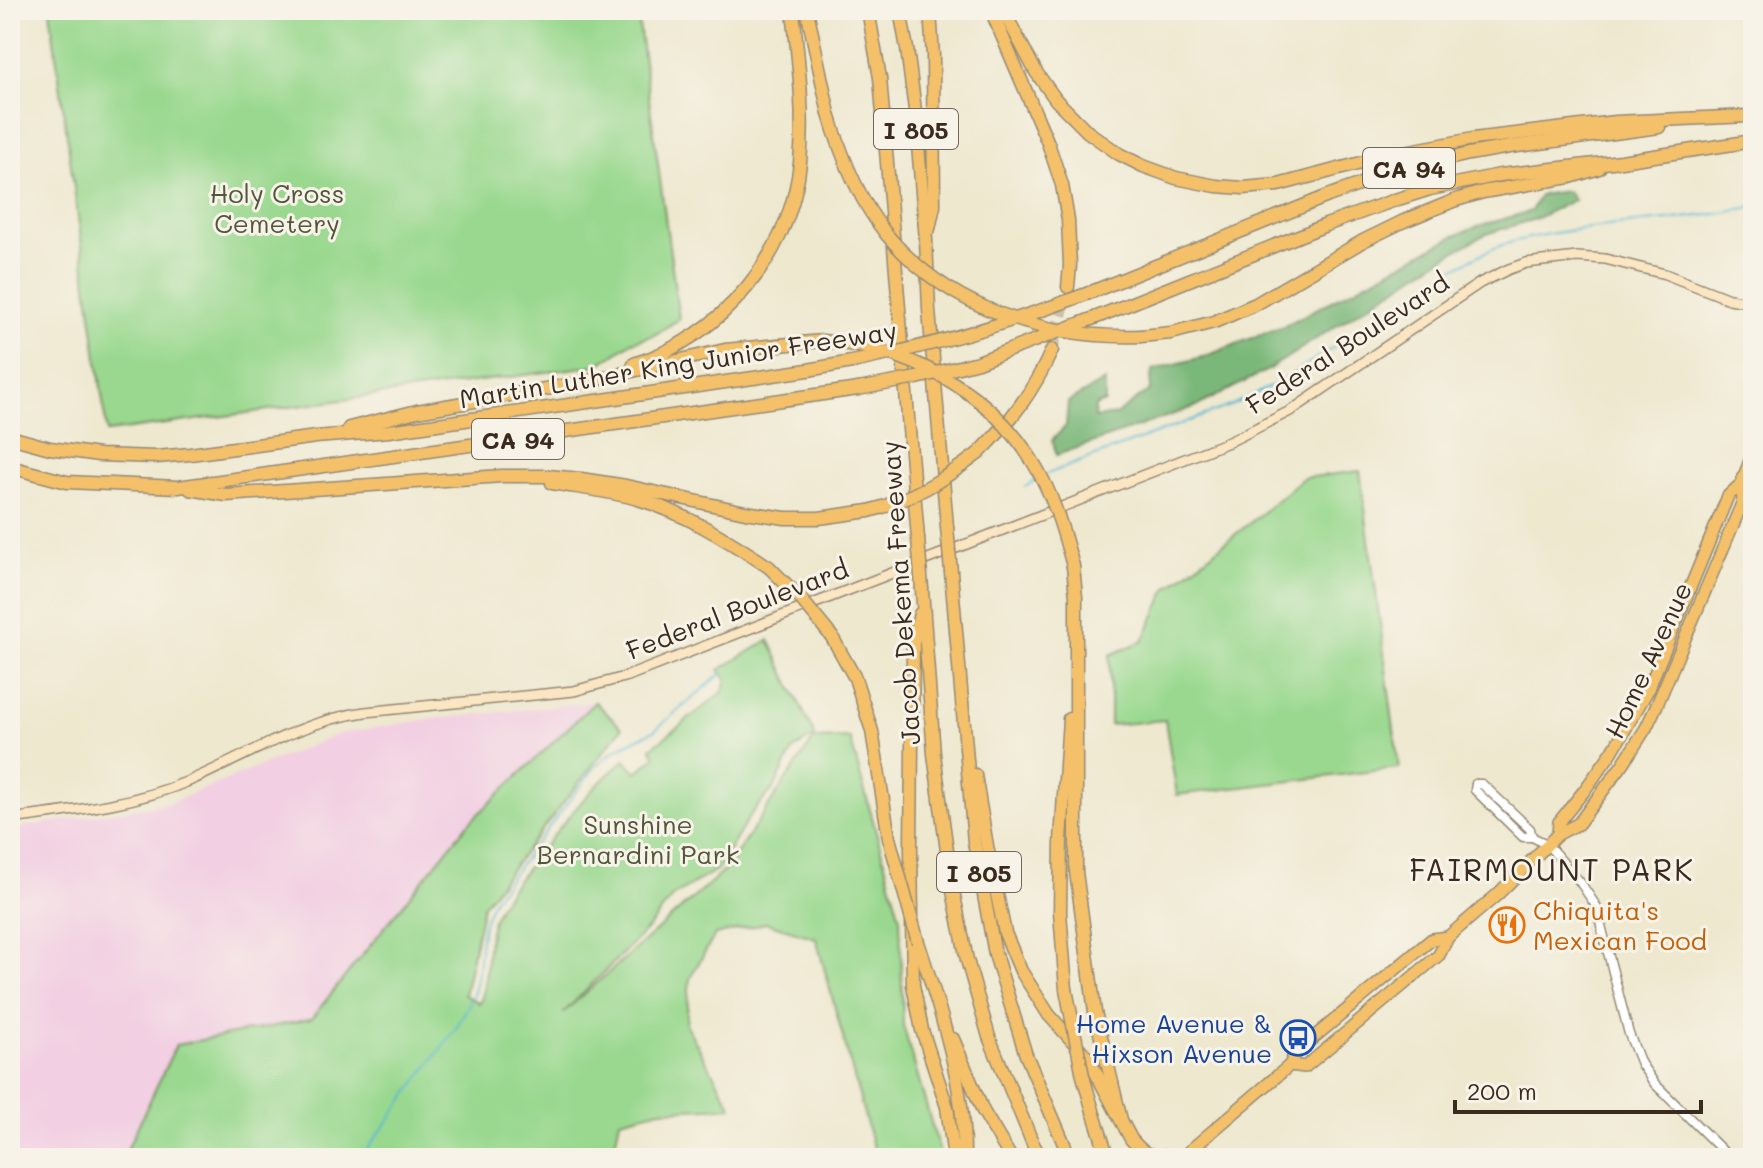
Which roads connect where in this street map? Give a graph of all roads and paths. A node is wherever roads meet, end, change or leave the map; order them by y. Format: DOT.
graph roads {
  1 [pos="793,10"];
  2 [pos="807,10"];
  3 [pos="859,10"];
  4 [pos="868,10"];
  5 [pos="900,10"];
  6 [pos="930,10"];
  7 [pos="991,10"];
  8 [pos="1003,10"];
  9 [pos="880,78"];
  10 [pos="1751,116"];
  11 [pos="1753,141"];
  12 [pos="1621,161"];
  13 [pos="926,240"];
  14 [pos="1068,287"];
  15 [pos="1753,303"];
  16 [pos="1052,350"];
  17 [pos="553,388"];
  18 [pos="10,437"];
  19 [pos="316,437"];
  20 [pos="1753,453"];
  21 [pos="10,467"];
  22 [pos="502,476"];
  23 [pos="178,487"];
  24 [pos="923,603"];
  25 [pos="1076,624"];
  26 [pos="961,689"];
  27 [pos="10,819"];
  28 [pos="1532,837"];
  29 [pos="1547,844"];
  30 [pos="1448,937"];
  31 [pos="938,1004"];
  32 [pos="1290,1065"];
  33 [pos="1121,1120"];
  34 [pos="1131,1139"];
  35 [pos="954,1158"];
  36 [pos="964,1158"];
  37 [pos="1011,1158"];
  38 [pos="1041,1158"];
  39 [pos="1070,1158"];
  40 [pos="1108,1158"];
  41 [pos="1137,1158"];
  42 [pos="1178,1158"];
  43 [pos="1730,1158"];
  1 -- 17 [label="highway"];
  2 -- 12 [label="highway, bridge"];
  3 -- 9 [label="highway"];
  4 -- 9 [label="highway, Jacob Dekema Freeway / I 805"];
  5 -- 13 [label="highway, Jacob Dekema Freeway / I 805"];
  6 -- 13 [label="highway"];
  7 -- 14 [label="highway"];
  8 -- 10 [label="highway"];
  9 -- 24 [label="highway, Jacob Dekema Freeway / I 805, bridge"];
  10 -- 19 [label="highway, Martin Luther King Junior Freeway / CA 94, bridge"];
  11 -- 12 [label="highway, Martin Luther King Junior Freeway / CA 94"];
  12 -- 23 [label="highway, Martin Luther King Junior Freeway / CA 94, bridge"];
  13 -- 26 [label="highway, Jacob Dekema Freeway / I 805, bridge"];
  15 -- 27 [label="main road, Federal Boulevard"];
  16 -- 22 [label="highway, bridge"];
  17 -- 19 [label="highway"];
  17 -- 25 [label="highway, bridge"];
  18 -- 19 [label="highway, Martin Luther King Junior Freeway / CA 94"];
  20 -- 29 [label="main road, Home Avenue"];
  21 -- 23 [label="highway, Martin Luther King Junior Freeway / CA 94"];
  22 -- 23 [label="highway"];
  22 -- 31 [label="highway, bridge"];
  24 -- 35 [label="highway"];
  24 -- 38 [label="highway, Jacob Dekema Freeway / I 805"];
  25 -- 33 [label="highway"];
  25 -- 40 [label="highway, bridge"];
  26 -- 33 [label="highway"];
  26 -- 39 [label="highway, Jacob Dekema Freeway / I 805"];
  28 -- 28 [label="street"];
  28 -- 29 [label="street"];
  29 -- 30 [label="main road, Home Avenue"];
  29 -- 43 [label="street"];
  30 -- 32 [label="main road, Home Avenue"];
  30 -- 32 [label="main road, Home Avenue"];
  31 -- 36 [label="highway"];
  31 -- 37 [label="highway"];
  32 -- 42 [label="main road, Home Avenue"];
  33 -- 34 [label="highway"];
  34 -- 41 [label="highway"];
  34 -- 42 [label="highway"];
}
